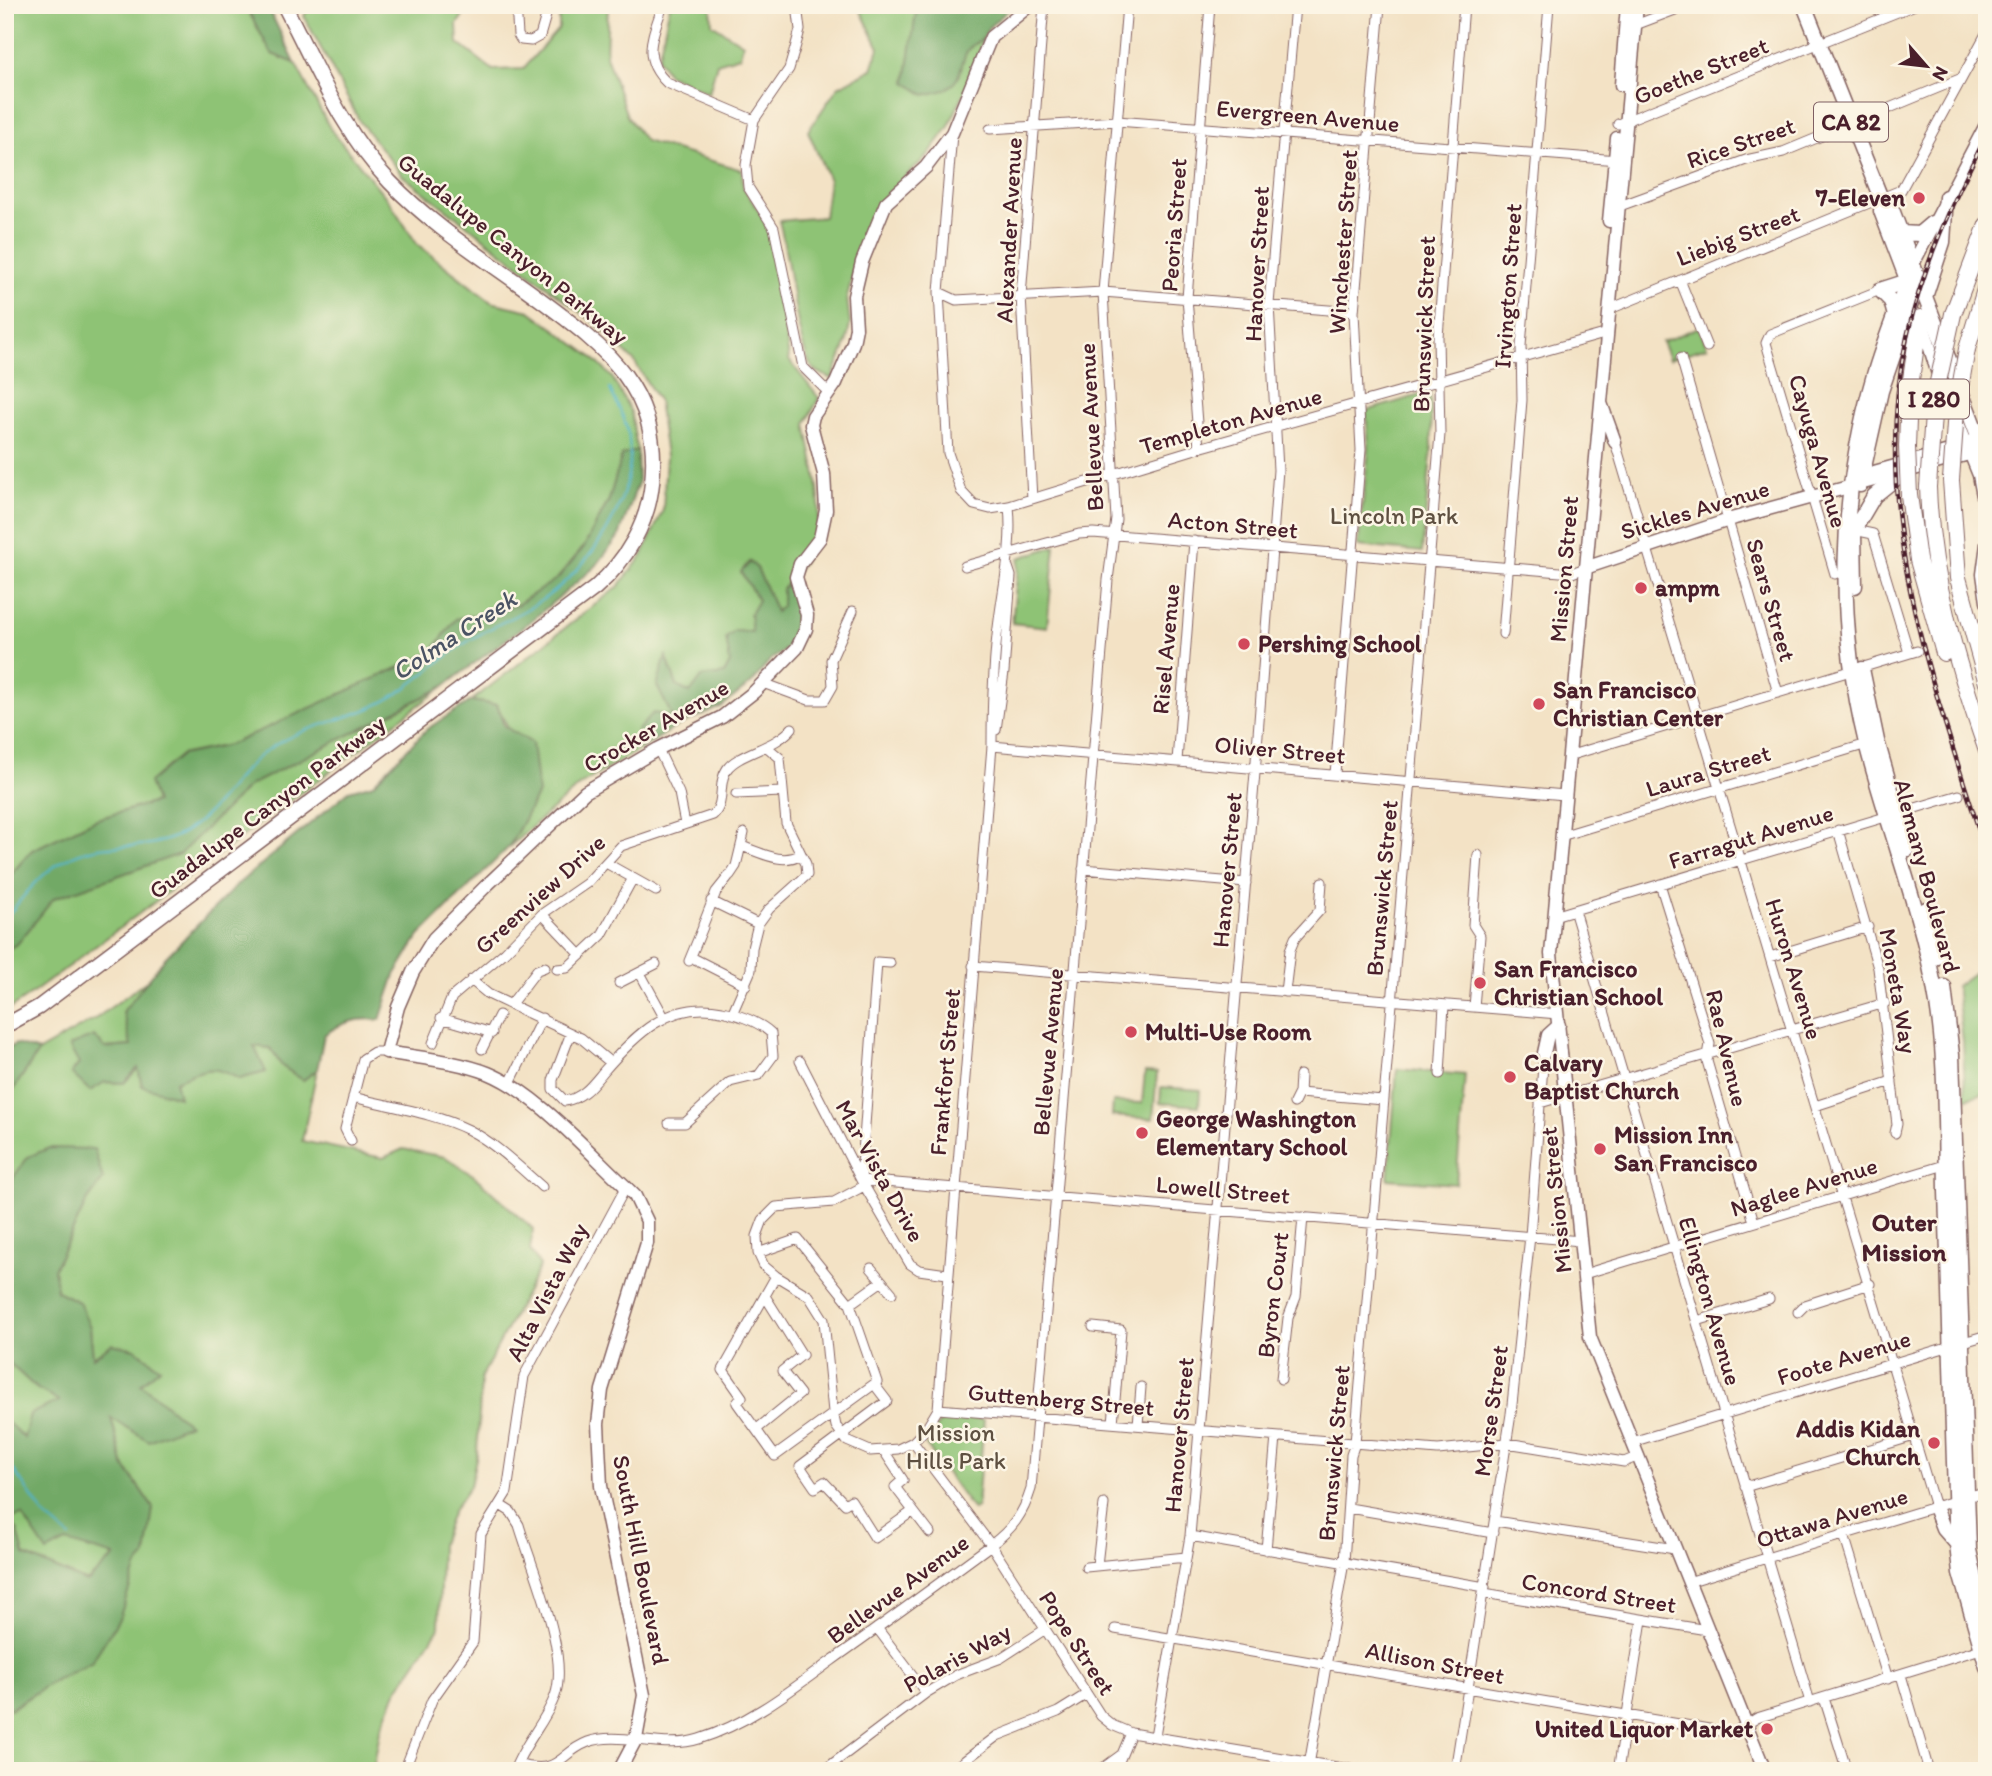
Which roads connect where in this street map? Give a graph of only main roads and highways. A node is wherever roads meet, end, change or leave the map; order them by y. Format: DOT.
graph roads {
  1 [pos="284,5"];
  2 [pos="1804,5"];
  3 [pos="1946,197"];
  4 [pos="1882,201"];
  5 [pos="1932,223"];
  6 [pos="1987,225"];
  7 [pos="1901,233"];
  8 [pos="1913,264"];
  9 [pos="1908,281"];
  10 [pos="1987,283"];
  11 [pos="1919,297"];
  12 [pos="1895,316"];
  13 [pos="1920,318"];
  14 [pos="1898,340"];
  15 [pos="1980,448"];
  16 [pos="1900,475"];
  17 [pos="1856,481"];
  18 [pos="1854,530"];
  19 [pos="1835,574"];
  20 [pos="1845,593"];
  21 [pos="1857,669"];
  22 [pos="1987,683"];
  23 [pos="1986,750"];
  24 [pos="1893,815"];
  25 [pos="38,1007"];
  26 [pos="5,1027"];
  27 [pos="5,1038"];
  28 [pos="1961,1497"];
  29 [pos="1936,1507"];
  30 [pos="1957,1544"];
  31 [pos="1987,1633"];
  32 [pos="1984,1648"];
  33 [pos="1987,1667"];
  1 -- 25 [label="main road, Guadalupe Canyon Parkway"];
  2 -- 4 [label="main road, CA 82"];
  3 -- 11 [label="main road"];
  4 -- 7 [label="main road, CA 82"];
  4 -- 9 [label="main road, CA 82"];
  5 -- 7 [label="main road"];
  6 -- 23 [label="highway, I 280, bridge"];
  7 -- 8 [label="main road, CA 82"];
  8 -- 9 [label="main road, Alemany Boulevard"];
  8 -- 11 [label="main road, CA 82"];
  9 -- 11 [label="main road, CA 82"];
  9 -- 12 [label="main road, Alemany Boulevard"];
  9 -- 12 [label="main road"];
  10 -- 22 [label="highway, I 280, bridge"];
  11 -- 13 [label="main road"];
  11 -- 14 [label="main road, Alemany Boulevard"];
  11 -- 15 [label="main road, CA 82"];
  12 -- 17 [label="main road, Alemany Boulevard"];
  13 -- 14 [label="main road"];
  13 -- 23 [label="highway, bridge"];
  14 -- 17 [label="main road, Alemany Boulevard"];
  16 -- 18 [label="main road"];
  17 -- 18 [label="main road, Alemany Boulevard"];
  17 -- 20 [label="main road, Alemany Boulevard"];
  18 -- 21 [label="main road, Alemany Boulevard"];
  19 -- 20 [label="main road"];
  20 -- 21 [label="main road, Alemany Boulevard"];
  21 -- 24 [label="main road, Alemany Boulevard"];
  21 -- 24 [label="main road, Alemany Boulevard"];
  24 -- 28 [label="main road, Alemany Boulevard"];
  25 -- 26 [label="main road, Guadalupe Canyon Parkway"];
  25 -- 27 [label="main road, Guadalupe Canyon Parkway"];
  28 -- 30 [label="main road, Alemany Boulevard"];
  28 -- 31 [label="main road, Alemany Boulevard"];
  29 -- 30 [label="main road"];
  30 -- 32 [label="main road, Alemany Boulevard"];
  32 -- 33 [label="main road, Alemany Boulevard"];
}
